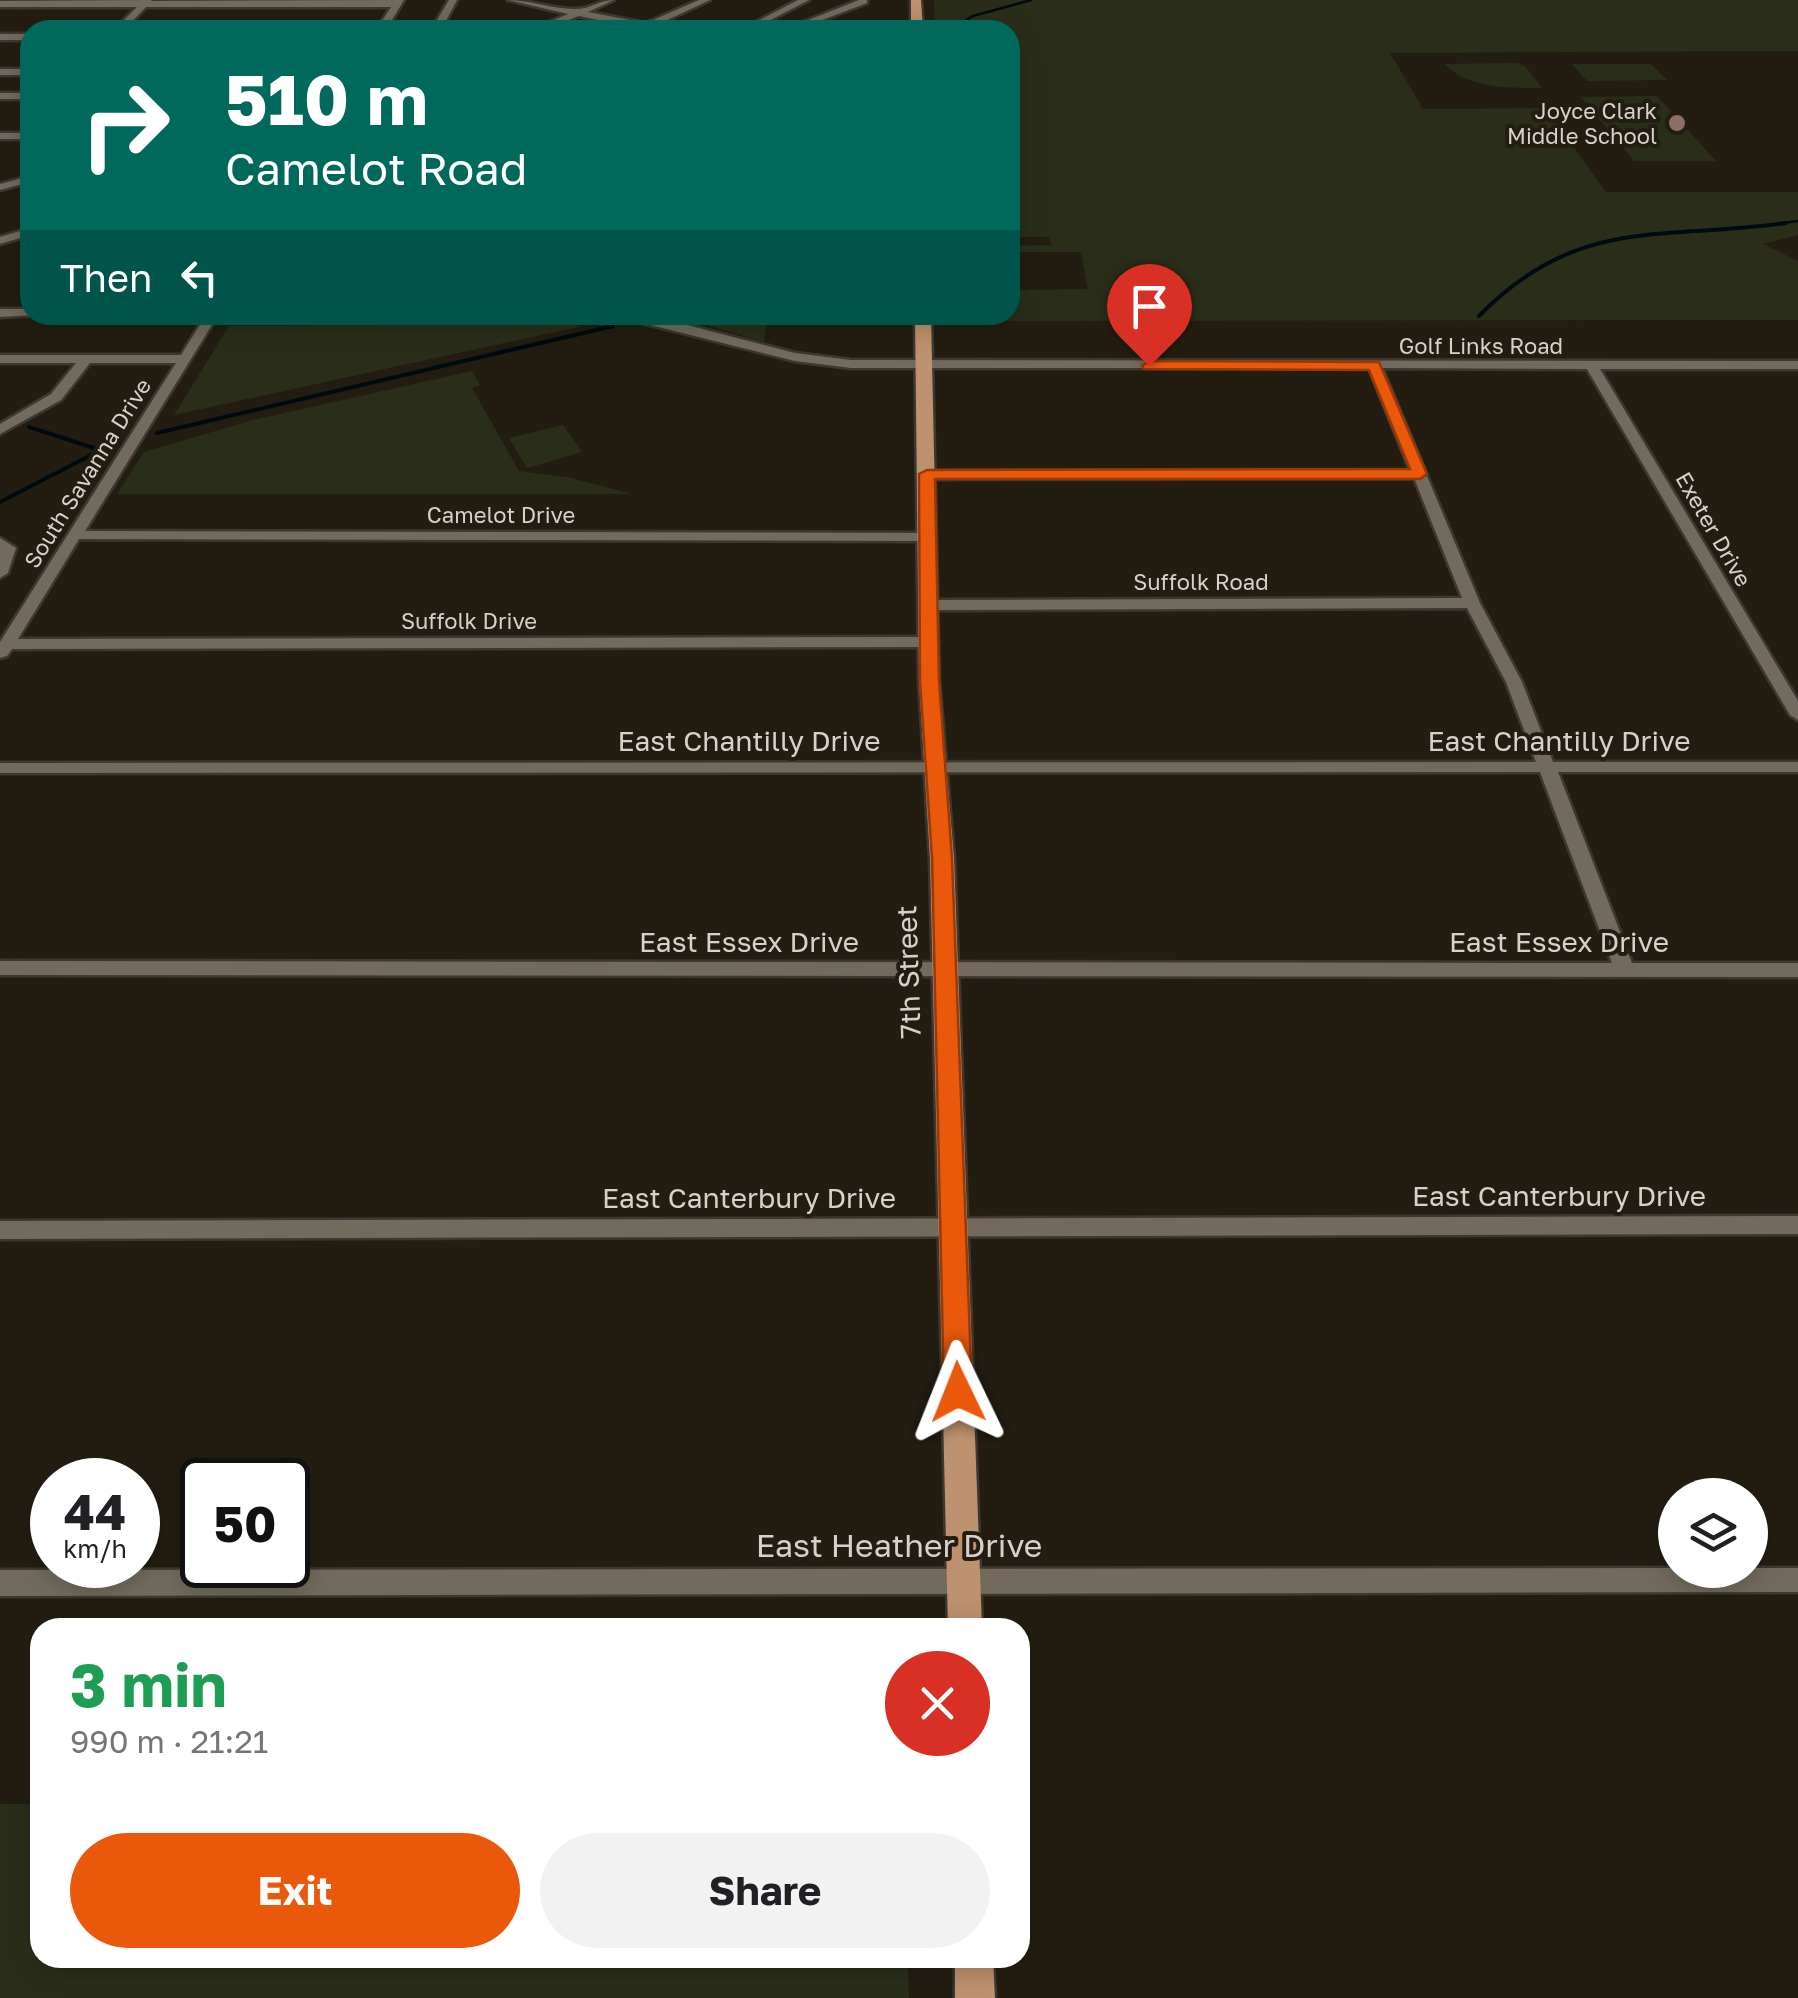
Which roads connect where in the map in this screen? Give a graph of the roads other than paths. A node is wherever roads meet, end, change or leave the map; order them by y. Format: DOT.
graph roads {
  1 [pos="512,0"];
  2 [pos="610,0"];
  3 [pos="706,0"];
  4 [pos="805,0"];
  5 [pos="863,0"];
  6 [pos="146,2"];
  7 [pos="399,2"];
  8 [pos="0,4"];
  9 [pos="579,13"];
  10 [pos="129,20"];
  11 [pos="561,20"];
  12 [pos="609,20"];
  13 [pos="661,20"];
  14 [pos="764,20"];
  15 [pos="817,20"];
  16 [pos="206,325"];
  17 [pos="672,325"];
  18 [pos="923,325"];
  19 [pos="0,359"];
  20 [pos="86,359"];
  21 [pos="184,360"];
  22 [pos="1798,365"];
  23 [pos="924,366"];
  24 [pos="1374,366"];
  25 [pos="1592,366"];
  26 [pos="0,430"];
  27 [pos="927,474"];
  28 [pos="1420,474"];
  29 [pos="74,536"];
  30 [pos="928,537"];
  31 [pos="0,542"];
  32 [pos="0,573"];
  33 [pos="1472,603"];
  34 [pos="931,605"];
  35 [pos="931,642"];
  36 [pos="4,649"];
  37 [pos="1798,715"];
  38 [pos="0,768"];
  39 [pos="933,768"];
  40 [pos="1548,768"];
  41 [pos="1798,768"];
  42 [pos="0,968"];
  43 [pos="945,968"];
  44 [pos="1624,968"];
  45 [pos="1798,970"];
  46 [pos="1798,1224"];
  47 [pos="953,1226"];
  48 [pos="0,1230"];
  49 [pos="963,1579"];
  50 [pos="1798,1580"];
  51 [pos="0,1583"];
  52 [pos="964,1618"];
  53 [pos="974,1968"];
  54 [pos="975,1998"];
  1 -- 9 [label="street"];
  2 -- 9 [label="street"];
  3 -- 13 [label="street"];
  4 -- 14 [label="street"];
  5 -- 15 [label="street"];
  6 -- 7 [label="street"];
  6 -- 8 [label="street"];
  6 -- 10 [label="street"];
  9 -- 11 [label="street"];
  9 -- 12 [label="street"];
  16 -- 21 [label="street, South Savanna Drive"];
  17 -- 23 [label="street, Golf Links Road"];
  18 -- 23 [label="main road, 7th Street"];
  19 -- 20 [label="street"];
  20 -- 21 [label="street"];
  20 -- 26 [label="street"];
  21 -- 29 [label="street, South Savanna Drive"];
  22 -- 25 [label="street, Golf Links Road"];
  23 -- 24 [label="street, Golf Links Road"];
  23 -- 27 [label="main road, 7th Street"];
  24 -- 25 [label="street, Golf Links Road"];
  24 -- 28 [label="street"];
  25 -- 37 [label="street, Exeter Drive"];
  27 -- 28 [label="street"];
  27 -- 30 [label="main road, 7th Street"];
  28 -- 33 [label="street"];
  29 -- 30 [label="street, Camelot Drive"];
  29 -- 36 [label="street, South Savanna Drive"];
  30 -- 34 [label="main road, 7th Street"];
  31 -- 32 [label="street"];
  33 -- 34 [label="street, Suffolk Road"];
  33 -- 40 [label="street"];
  34 -- 35 [label="main road, 7th Street"];
  35 -- 36 [label="street, Suffolk Drive"];
  35 -- 39 [label="main road, 7th Street"];
  38 -- 39 [label="street, East Chantilly Drive"];
  39 -- 40 [label="street, East Chantilly Drive"];
  39 -- 43 [label="main road, 7th Street"];
  40 -- 41 [label="street, East Chantilly Drive"];
  40 -- 44 [label="street"];
  42 -- 43 [label="street, East Essex Drive"];
  43 -- 44 [label="street, East Essex Drive"];
  43 -- 47 [label="main road, 7th Street"];
  44 -- 45 [label="street, East Essex Drive"];
  46 -- 47 [label="street, East Canterbury Drive"];
  47 -- 48 [label="street, East Canterbury Drive"];
  47 -- 49 [label="main road, 7th Street"];
  49 -- 50 [label="street, East Heather Drive"];
  49 -- 51 [label="street, East Heather Drive"];
  49 -- 52 [label="main road, 7th Street"];
  53 -- 54 [label="main road"];
}
